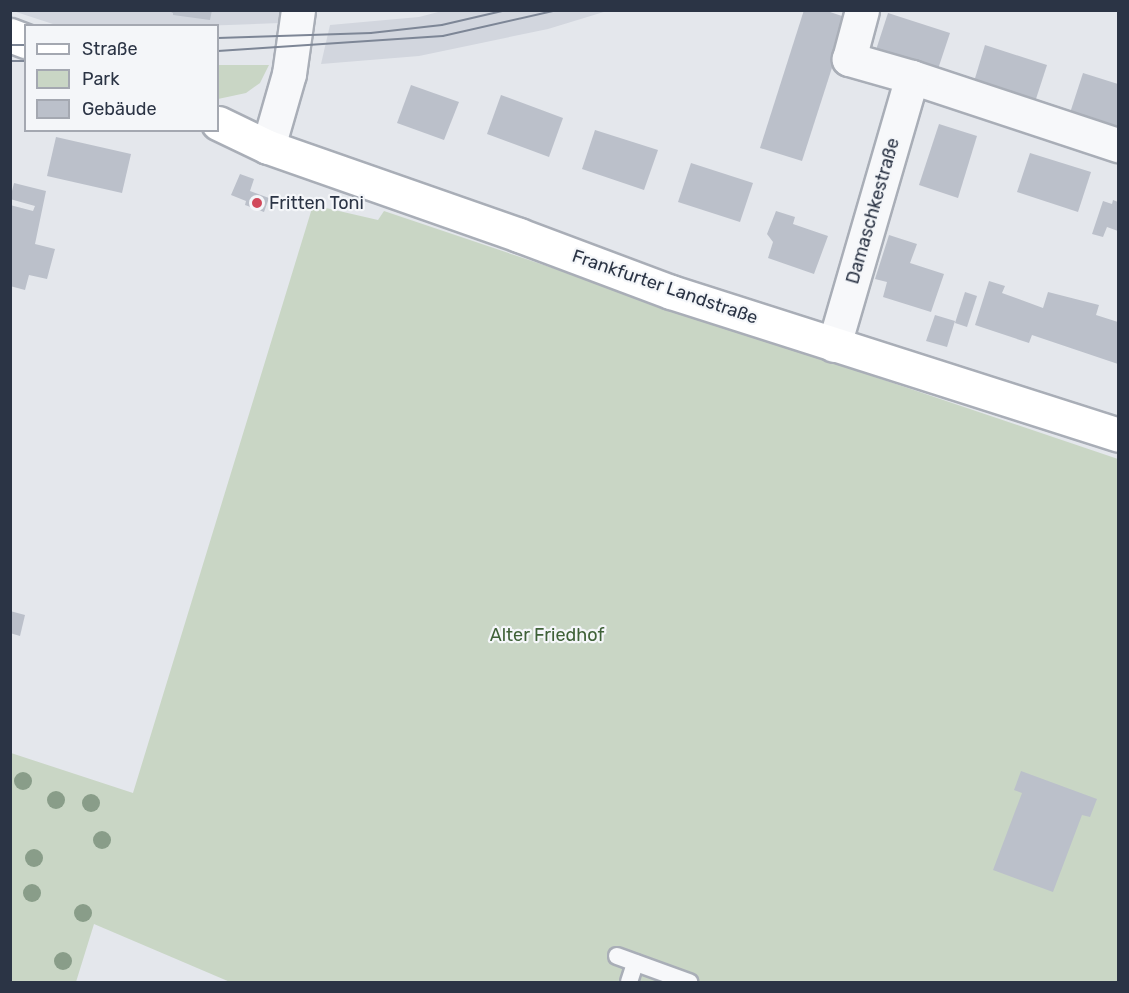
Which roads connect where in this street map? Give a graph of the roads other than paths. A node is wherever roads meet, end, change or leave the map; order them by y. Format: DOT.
graph roads {
  1 [pos="298,10"];
  2 [pos="862,10"];
  3 [pos="912,77"];
  4 [pos="219,123"];
  5 [pos="1119,145"];
  6 [pos="268,147"];
  7 [pos="834,345"];
  8 [pos="1119,435"];
  9 [pos="617,956"];
  10 [pos="635,963"];
  11 [pos="629,982"];
  12 [pos="689,982"];
  1 -- 6 [label="street"];
  2 -- 3 [label="street"];
  3 -- 5 [label="street"];
  3 -- 7 [label="street, Damaschkestraße"];
  4 -- 6 [label="main road, Frankfurter Landstraße"];
  6 -- 7 [label="main road, Frankfurter Landstraße"];
  7 -- 8 [label="main road, Frankfurter Landstraße"];
  9 -- 10 [label="lane"];
  10 -- 11 [label="lane"];
  10 -- 12 [label="lane"];
}
